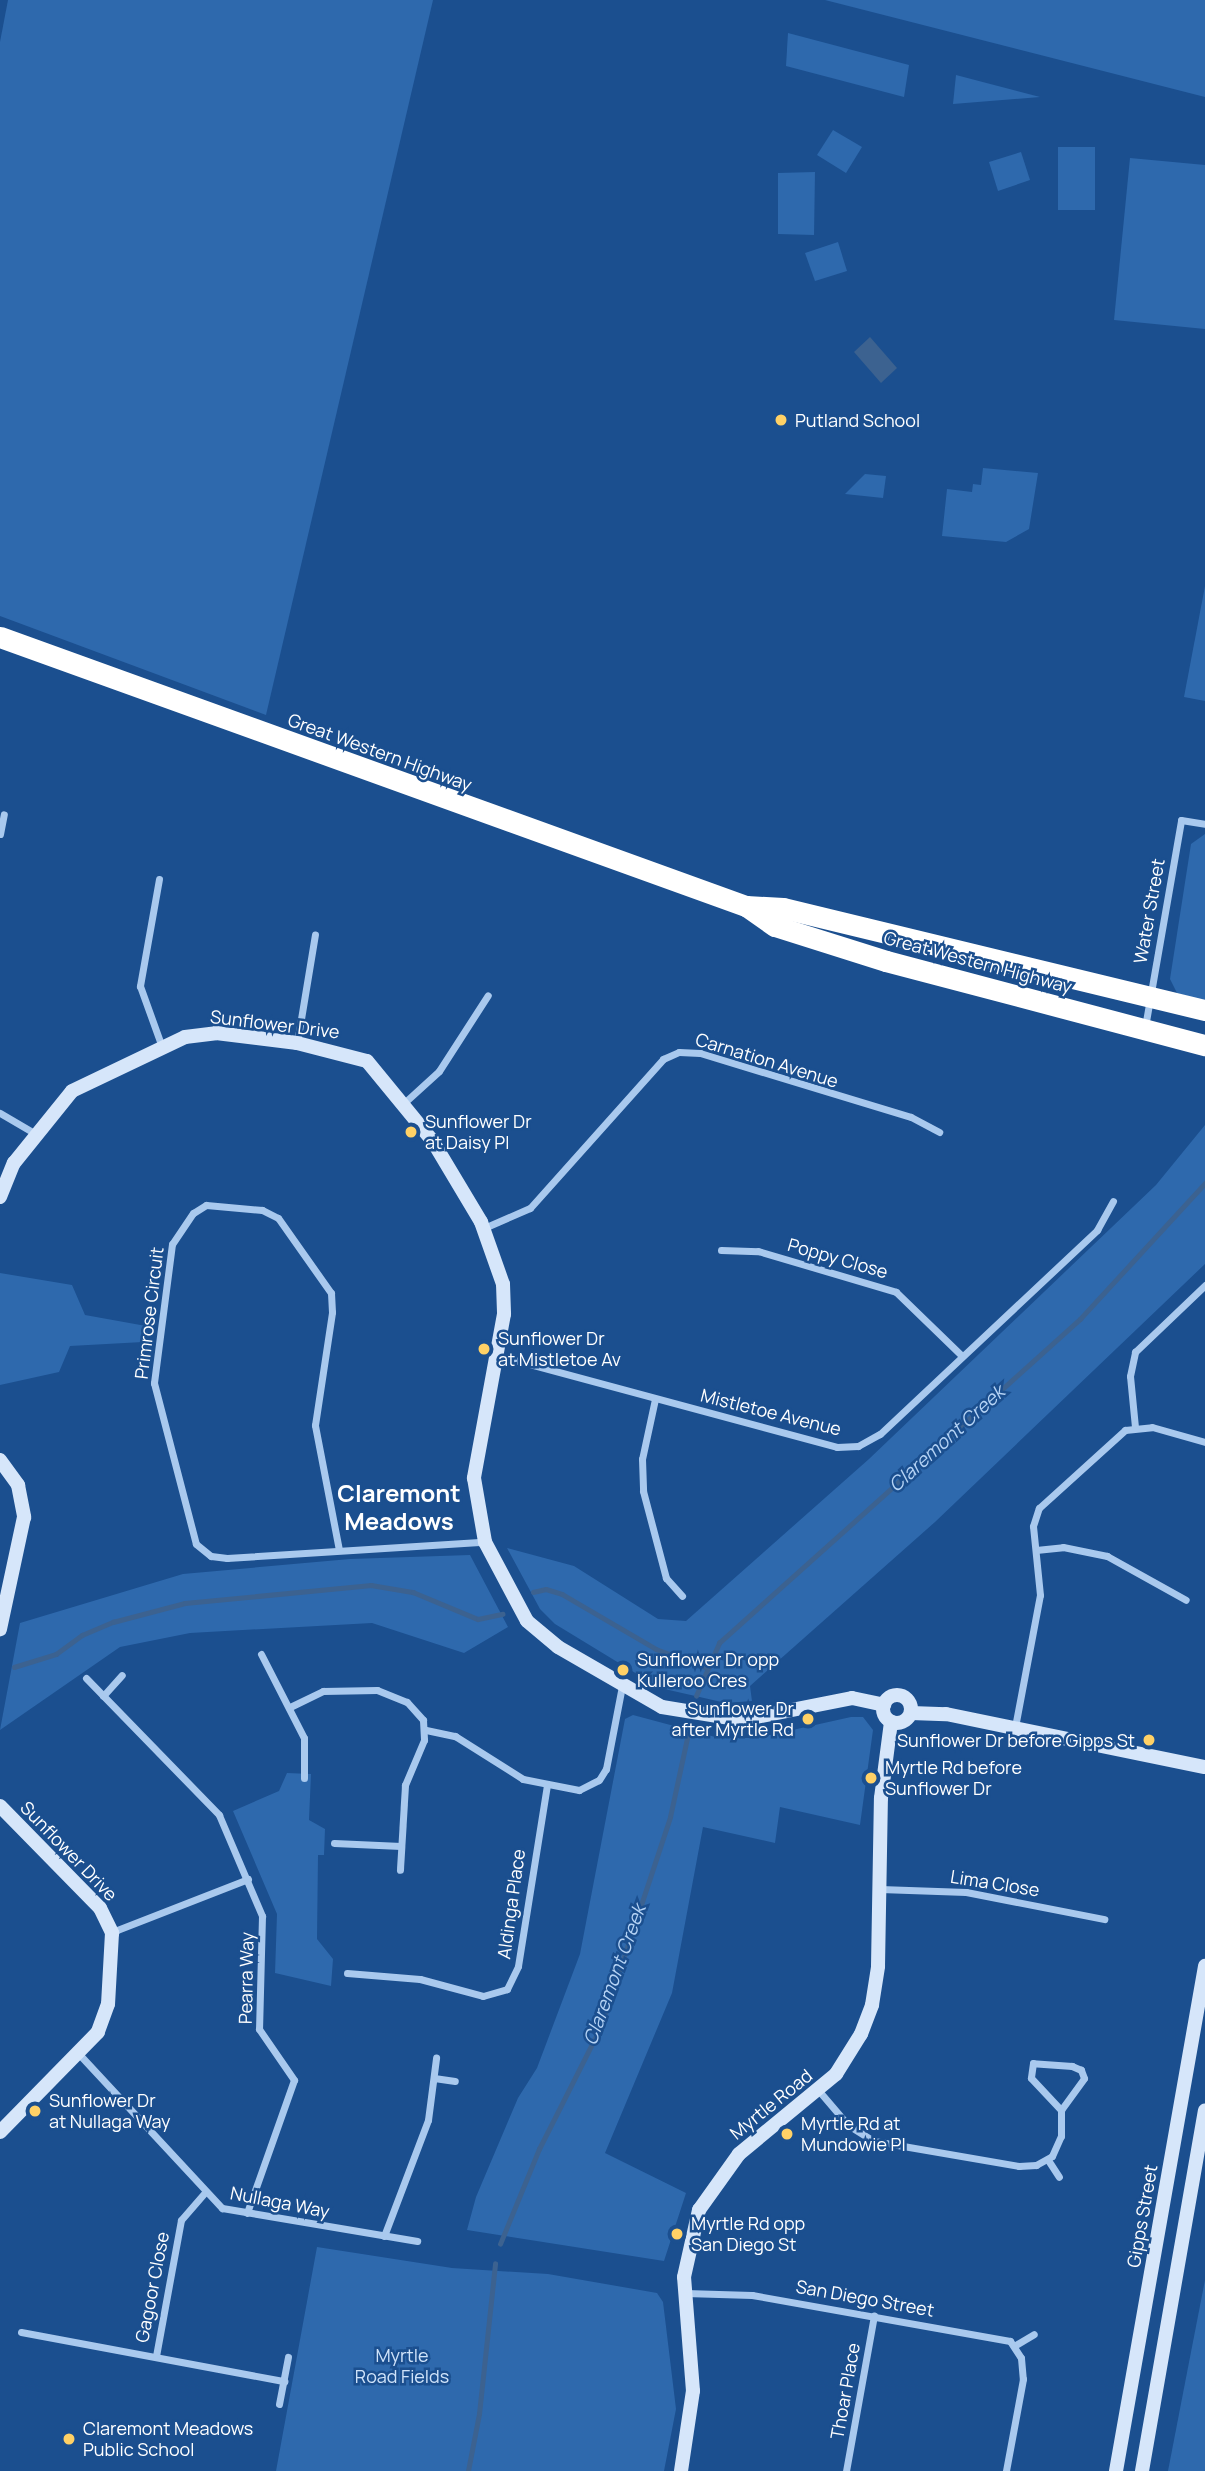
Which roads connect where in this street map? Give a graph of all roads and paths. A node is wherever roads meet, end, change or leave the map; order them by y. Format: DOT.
graph roads {
  1 [pos="4,641"];
  2 [pos="4,814"];
  3 [pos="1205,824"];
  4 [pos="0,834"];
  5 [pos="159,879"];
  6 [pos="746,906"];
  7 [pos="315,934"];
  8 [pos="488,995"];
  9 [pos="1150,997"];
  10 [pos="1205,1010"];
  11 [pos="1144,1031"];
  12 [pos="297,1043"];
  13 [pos="1205,1045"];
  14 [pos="162,1047"];
  15 [pos="404,1103"];
  16 [pos="0,1113"];
  17 [pos="939,1132"];
  18 [pos="36,1134"];
  19 [pos="0,1197"];
  20 [pos="1113,1201"];
  21 [pos="484,1228"];
  22 [pos="721,1250"];
  23 [pos="1205,1285"];
  24 [pos="495,1354"];
  25 [pos="962,1356"];
  26 [pos="655,1399"];
  27 [pos="1135,1427"];
  28 [pos="1205,1442"];
  29 [pos="0,1460"];
  30 [pos="485,1542"];
  31 [pos="340,1550"];
  32 [pos="1036,1550"];
  33 [pos="682,1596"];
  34 [pos="1186,1600"];
  35 [pos="0,1629"];
  36 [pos="261,1654"];
  37 [pos="122,1675"];
  38 [pos="86,1678"];
  39 [pos="622,1686"];
  40 [pos="103,1696"];
  41 [pos="884,1704"];
  42 [pos="290,1707"];
  43 [pos="911,1713"];
  44 [pos="891,1722"];
  45 [pos="1015,1727"];
  46 [pos="426,1730"];
  47 [pos="1205,1767"];
  48 [pos="304,1778"];
  49 [pos="547,1784"];
  50 [pos="0,1806"];
  51 [pos="334,1843"];
  52 [pos="401,1846"];
  53 [pos="400,1870"];
  54 [pos="248,1879"];
  55 [pos="879,1889"];
  56 [pos="1104,1919"];
  57 [pos="112,1933"];
  58 [pos="1205,1966"];
  59 [pos="347,1973"];
  60 [pos="78,2053"];
  61 [pos="436,2058"];
  62 [pos="434,2078"];
  63 [pos="455,2081"];
  64 [pos="819,2091"];
  65 [pos="1061,2110"];
  66 [pos="1205,2110"];
  67 [pos="0,2132"];
  68 [pos="1048,2160"];
  69 [pos="1059,2178"];
  70 [pos="205,2192"];
  71 [pos="247,2213"];
  72 [pos="384,2236"];
  73 [pos="417,2242"];
  74 [pos="684,2293"];
  75 [pos="874,2316"];
  76 [pos="21,2332"];
  77 [pos="1034,2334"];
  78 [pos="1014,2346"];
  79 [pos="156,2356"];
  80 [pos="288,2357"];
  81 [pos="284,2381"];
  82 [pos="279,2404"];
  83 [pos="681,2471"];
  84 [pos="846,2471"];
  85 [pos="1006,2471"];
  86 [pos="1116,2471"];
  87 [pos="1142,2471"];
  1 -- 6 [label="highway, Great Western Highway"];
  2 -- 4 [label="street"];
  3 -- 9 [label="street, Water Street"];
  5 -- 14 [label="street"];
  6 -- 9 [label="highway, Great Western Highway"];
  6 -- 11 [label="highway, Great Western Highway"];
  7 -- 12 [label="street"];
  8 -- 15 [label="street"];
  9 -- 10 [label="highway, Great Western Highway"];
  9 -- 11 [label="street, Water Street"];
  11 -- 13 [label="highway, Great Western Highway"];
  12 -- 14 [label="street, Sunflower Drive"];
  12 -- 15 [label="street, Sunflower Drive"];
  14 -- 18 [label="street, Sunflower Drive"];
  15 -- 21 [label="street, Sunflower Drive"];
  16 -- 18 [label="street"];
  17 -- 21 [label="street, Carnation Avenue"];
  18 -- 19 [label="street, Sunflower Drive"];
  20 -- 25 [label="street, Mistletoe Avenue"];
  21 -- 24 [label="street, Sunflower Drive"];
  22 -- 25 [label="street, Poppy Close"];
  23 -- 27 [label="street"];
  24 -- 26 [label="street, Mistletoe Avenue"];
  24 -- 30 [label="street, Sunflower Drive"];
  25 -- 26 [label="street, Mistletoe Avenue"];
  26 -- 33 [label="street"];
  27 -- 28 [label="street"];
  27 -- 32 [label="street"];
  29 -- 35 [label="street"];
  30 -- 31 [label="street, Primrose Circuit"];
  30 -- 39 [label="street, Sunflower Drive"];
  31 -- 31 [label="street, Primrose Circuit"];
  32 -- 34 [label="street"];
  32 -- 45 [label="street"];
  36 -- 42 [label="street"];
  37 -- 40 [label="street"];
  38 -- 40 [label="street, Pearra Way"];
  39 -- 41 [label="street, Sunflower Drive"];
  39 -- 49 [label="street"];
  40 -- 54 [label="street, Pearra Way"];
  41 -- 43 [label="street"];
  41 -- 44 [label="street"];
  42 -- 46 [label="street"];
  42 -- 48 [label="street"];
  43 -- 44 [label="street"];
  43 -- 45 [label="street"];
  44 -- 55 [label="street, Myrtle Road"];
  45 -- 47 [label="street"];
  46 -- 49 [label="street"];
  46 -- 52 [label="street"];
  49 -- 59 [label="street, Aldinga Place"];
  50 -- 57 [label="street, Sunflower Drive"];
  51 -- 52 [label="street"];
  52 -- 53 [label="street"];
  54 -- 57 [label="street"];
  54 -- 71 [label="street, Pearra Way"];
  55 -- 56 [label="street, Lima Close"];
  55 -- 64 [label="street, Myrtle Road"];
  57 -- 60 [label="street"];
  58 -- 86 [label="street, Gipps Street"];
  60 -- 67 [label="street"];
  60 -- 70 [label="street, Nullaga Way"];
  61 -- 62 [label="street"];
  62 -- 63 [label="street"];
  62 -- 72 [label="street"];
  64 -- 68 [label="street"];
  64 -- 74 [label="street, Myrtle Road"];
  65 -- 65 [label="street"];
  65 -- 68 [label="street"];
  66 -- 87 [label="street"];
  68 -- 69 [label="street"];
  70 -- 71 [label="street, Nullaga Way"];
  70 -- 79 [label="street, Gagoor Close"];
  71 -- 72 [label="street, Nullaga Way"];
  72 -- 73 [label="street, Nullaga Way"];
  74 -- 75 [label="street, San Diego Street"];
  74 -- 83 [label="street, Myrtle Road"];
  75 -- 78 [label="street, San Diego Street"];
  75 -- 84 [label="street, Thoar Place"];
  76 -- 79 [label="street, Gagoor Close"];
  77 -- 78 [label="street"];
  78 -- 85 [label="street"];
  79 -- 81 [label="street, Gagoor Close"];
  80 -- 81 [label="street"];
  81 -- 82 [label="street"];
}
